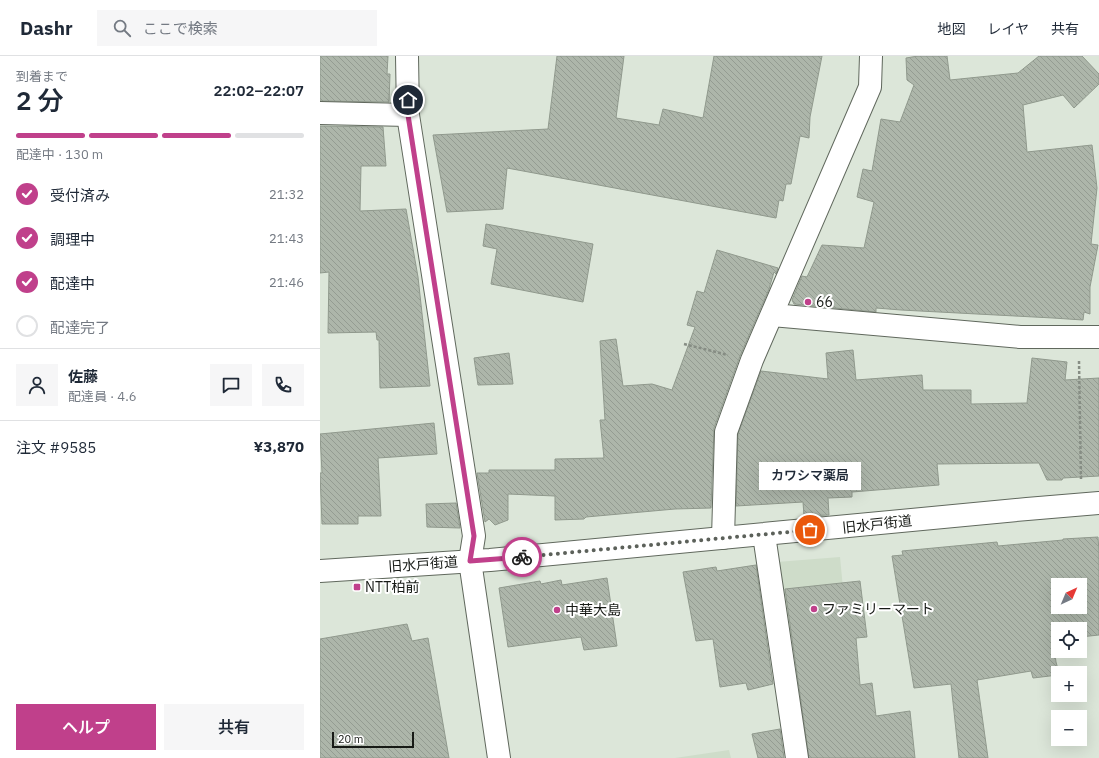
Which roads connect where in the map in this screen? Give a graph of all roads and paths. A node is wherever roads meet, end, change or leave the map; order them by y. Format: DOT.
graph roads {
  1 [pos="407,56"];
  2 [pos="870,56"];
  3 [pos="320,113"];
  4 [pos="408,115"];
  5 [pos="772,315"];
  6 [pos="1089,337"];
  7 [pos="684,344"];
  8 [pos="752,360"];
  9 [pos="1090,504"];
  10 [pos="764,535"];
  11 [pos="723,538"];
  12 [pos="470,561"];
  13 [pos="320,571"];
  14 [pos="499,758"];
  15 [pos="797,758"];
  1 -- 4 [label="street"];
  2 -- 5 [label="street"];
  3 -- 4 [label="street"];
  4 -- 12 [label="street"];
  5 -- 6 [label="street"];
  5 -- 8 [label="street"];
  6 -- 9 [label="path"];
  7 -- 8 [label="path"];
  8 -- 11 [label="street"];
  9 -- 10 [label="street, 旧水戸街道"];
  10 -- 11 [label="street, 旧水戸街道"];
  10 -- 15 [label="street"];
  11 -- 12 [label="street, 旧水戸街道"];
  12 -- 13 [label="street, 旧水戸街道"];
  12 -- 14 [label="street"];
}
